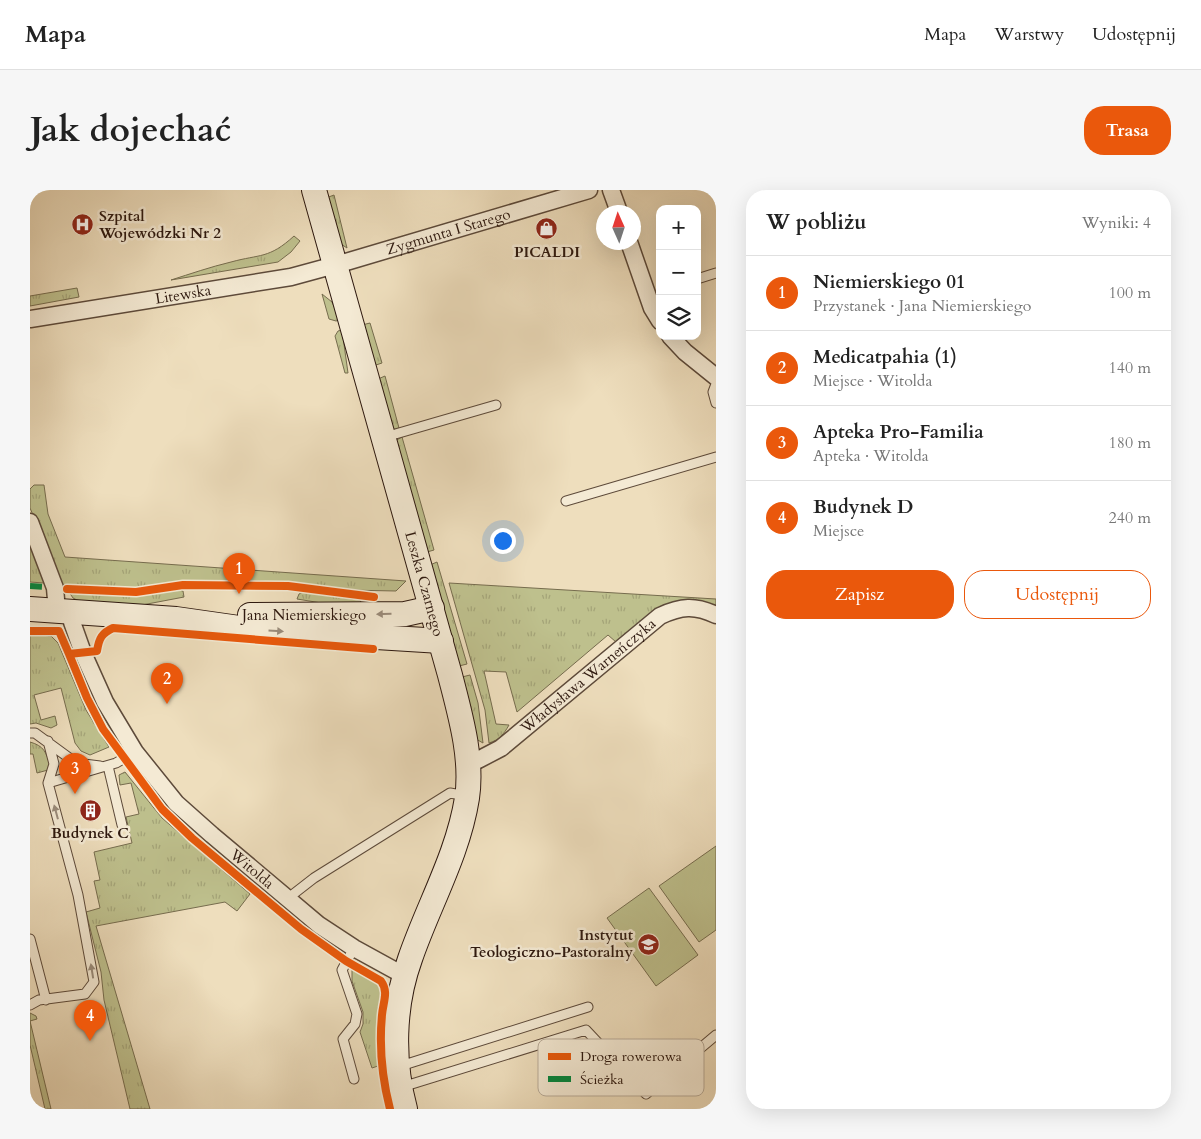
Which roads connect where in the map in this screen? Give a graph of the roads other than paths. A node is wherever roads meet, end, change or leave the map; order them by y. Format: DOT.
graph roads {
  1 [pos="314,190"];
  2 [pos="589,190"];
  3 [pos="611,190"];
  4 [pos="616,205"];
  5 [pos="632,250"];
  6 [pos="335,265"];
  7 [pos="716,273"];
  8 [pos="701,278"];
  9 [pos="656,310"];
  10 [pos="30,319"];
  11 [pos="674,340"];
  12 [pos="716,377"];
  13 [pos="716,384"];
  14 [pos="716,403"];
  15 [pos="496,405"];
  16 [pos="384,438"];
  17 [pos="716,456"];
  18 [pos="566,501"];
  19 [pos="30,522"];
  20 [pos="432,608"];
  21 [pos="30,609"];
  22 [pos="64,612"];
  23 [pos="716,615"];
  24 [pos="176,619"];
  25 [pos="441,641"];
  26 [pos="30,733"];
  27 [pos="48,741"];
  28 [pos="134,752"];
  29 [pos="467,764"];
  30 [pos="108,766"];
  31 [pos="48,784"];
  32 [pos="467,796"];
  33 [pos="122,825"];
  34 [pos="287,899"];
  35 [pos="30,939"];
  36 [pos="354,948"];
  37 [pos="405,976"];
  38 [pos="46,1000"];
  39 [pos="30,1005"];
  40 [pos="588,1006"];
  41 [pos="716,1035"];
  42 [pos="557,1039"];
  43 [pos="594,1039"];
  44 [pos="538,1045"];
  45 [pos="704,1045"];
  46 [pos="354,1079"];
  47 [pos="401,1087"];
  1 -- 6 [label="street, Leszka Czarnego"];
  2 -- 6 [label="street, Zygmunta I Starego"];
  3 -- 4 [label="street"];
  5 -- 9 [label="street"];
  6 -- 10 [label="street, Litewska"];
  6 -- 16 [label="street, Leszka Czarnego"];
  7 -- 8 [label="lane"];
  11 -- 12 [label="street"];
  13 -- 14 [label="lane"];
  15 -- 16 [label="lane"];
  16 -- 20 [label="street, Leszka Czarnego"];
  17 -- 18 [label="lane"];
  19 -- 22 [label="street, Witolda"];
  20 -- 24 [label="street, Jana Niemierskiego, one-way"];
  20 -- 25 [label="street, Leszka Czarnego"];
  21 -- 22 [label="street, Jana Niemierskiego"];
  22 -- 24 [label="street, Jana Niemierskiego"];
  22 -- 28 [label="street, Witolda"];
  23 -- 29 [label="street, Władysława Warneńczyka"];
  24 -- 25 [label="street, Jana Niemierskiego, one-way"];
  25 -- 29 [label="street, Leszka Czarnego"];
  26 -- 27 [label="lane"];
  27 -- 30 [label="lane"];
  27 -- 31 [label="lane"];
  28 -- 30 [label="lane"];
  28 -- 34 [label="street, Witolda"];
  29 -- 32 [label="street, Leszka Czarnego"];
  30 -- 31 [label="lane"];
  30 -- 33 [label="lane"];
  38 -- 31 [label="lane, one-way"];
  32 -- 34 [label="lane"];
  32 -- 37 [label="street, Leszka Czarnego"];
  34 -- 36 [label="street, Witolda"];
  35 -- 38 [label="lane"];
  36 -- 37 [label="street, Witolda"];
  36 -- 46 [label="lane"];
  37 -- 47 [label="street"];
  38 -- 39 [label="lane"];
  40 -- 47 [label="lane"];
  41 -- 45 [label="lane"];
  42 -- 43 [label="lane"];
  44 -- 47 [label="lane"];
}
